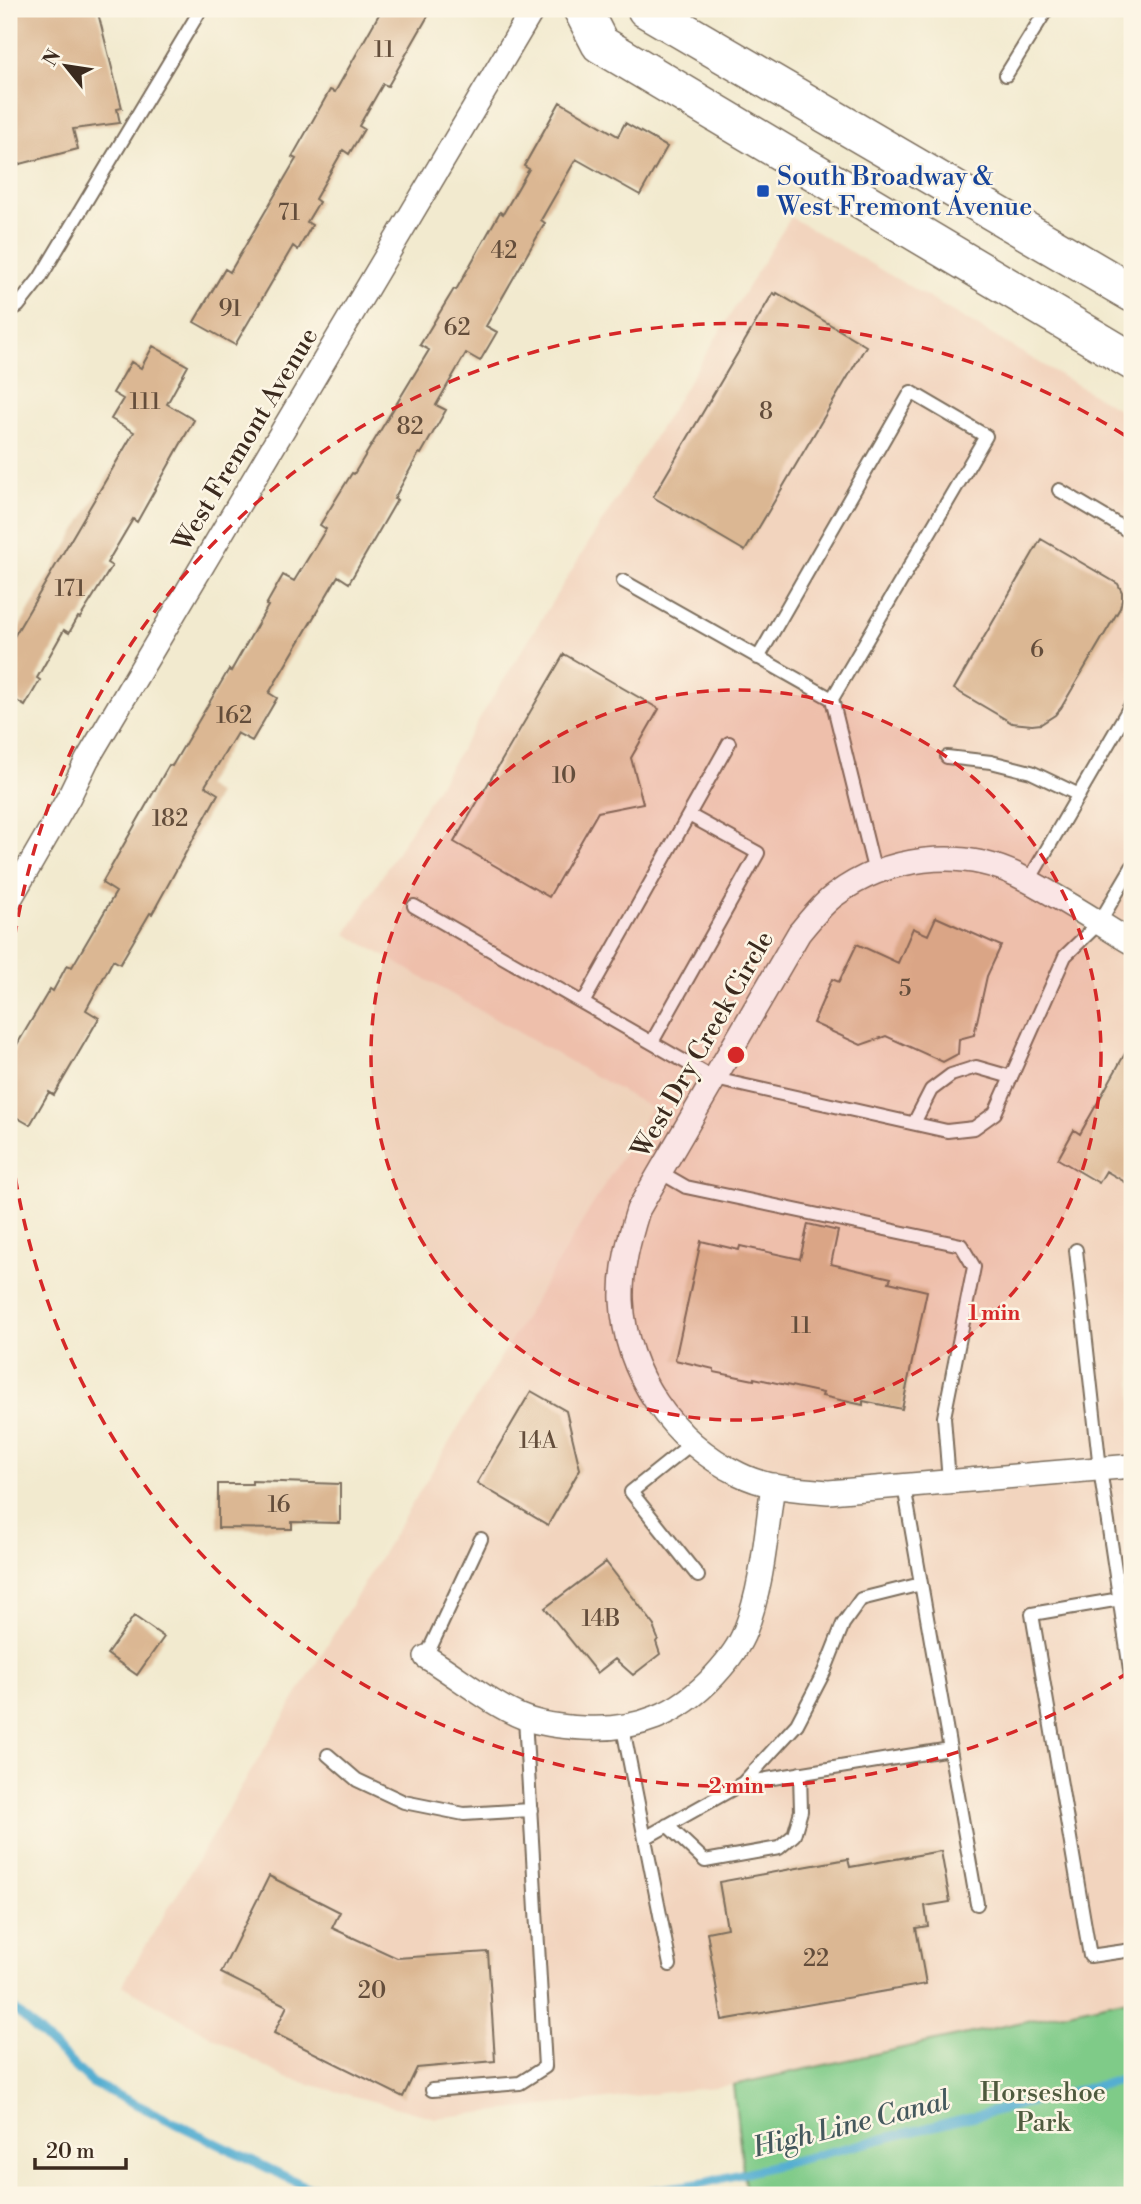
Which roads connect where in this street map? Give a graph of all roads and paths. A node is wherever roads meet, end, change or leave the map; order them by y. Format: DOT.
graph roads {
  1 [pos="201,9"];
  2 [pos="533,9"];
  3 [pos="582,9"];
  4 [pos="646,9"];
  5 [pos="1047,9"];
  6 [pos="1006,75"];
  7 [pos="1132,293"];
  8 [pos="9,311"];
  9 [pos="1132,361"];
  10 [pos="1059,490"];
  11 [pos="1132,533"];
  12 [pos="623,581"];
  13 [pos="758,658"];
  14 [pos="832,699"];
  15 [pos="1132,703"];
  16 [pos="729,743"];
  17 [pos="947,757"];
  18 [pos="1079,795"];
  19 [pos="689,815"];
  20 [pos="1132,867"];
  21 [pos="875,873"];
  22 [pos="1028,882"];
  23 [pos="9,901"];
  24 [pos="414,906"];
  25 [pos="1099,923"];
  26 [pos="1132,943"];
  27 [pos="583,1003"];
  28 [pos="652,1042"];
  29 [pos="1011,1077"];
  30 [pos="715,1079"];
  31 [pos="914,1123"];
  32 [pos="660,1172"];
  33 [pos="1076,1251"];
  34 [pos="692,1443"];
  35 [pos="1132,1466"];
  36 [pos="1100,1469"];
  37 [pos="949,1482"];
  38 [pos="773,1485"];
  39 [pos="904,1486"];
  40 [pos="481,1539"];
  41 [pos="698,1576"];
  42 [pos="921,1584"];
  43 [pos="1126,1598"];
  44 [pos="426,1657"];
  45 [pos="1132,1683"];
  46 [pos="526,1718"];
  47 [pos="623,1728"];
  48 [pos="950,1749"];
  49 [pos="328,1755"];
  50 [pos="800,1773"];
  51 [pos="743,1783"];
  52 [pos="531,1811"];
  53 [pos="667,1825"];
  54 [pos="645,1838"];
  55 [pos="977,1904"];
  56 [pos="1132,1950"];
  57 [pos="670,1965"];
  58 [pos="432,2090"];
  1 -- 8 [label="lane"];
  2 -- 23 [label="street, West Fremont Avenue"];
  3 -- 9 [label="main road"];
  4 -- 7 [label="main road"];
  5 -- 6 [label="lane"];
  10 -- 11 [label="lane"];
  12 -- 13 [label="lane"];
  13 -- 14 [label="lane"];
  13 -- 14 [label="lane"];
  14 -- 21 [label="lane"];
  15 -- 18 [label="lane"];
  16 -- 19 [label="lane"];
  17 -- 18 [label="lane"];
  18 -- 22 [label="lane"];
  19 -- 27 [label="lane"];
  19 -- 28 [label="lane"];
  20 -- 25 [label="lane"];
  21 -- 22 [label="street, West Dry Creek Circle"];
  21 -- 30 [label="street, West Dry Creek Circle"];
  22 -- 25 [label="street, West Dry Creek Circle"];
  24 -- 27 [label="lane"];
  25 -- 26 [label="street, West Dry Creek Circle"];
  25 -- 29 [label="lane"];
  27 -- 28 [label="lane"];
  28 -- 30 [label="lane"];
  29 -- 31 [label="lane"];
  29 -- 31 [label="lane"];
  30 -- 31 [label="lane"];
  30 -- 32 [label="street, West Dry Creek Circle"];
  32 -- 34 [label="street, West Dry Creek Circle"];
  32 -- 37 [label="lane"];
  33 -- 36 [label="lane"];
  34 -- 38 [label="street, West Dry Creek Circle"];
  34 -- 41 [label="lane"];
  35 -- 36 [label="street, West Dry Creek Circle"];
  36 -- 37 [label="street, West Dry Creek Circle"];
  36 -- 43 [label="lane"];
  37 -- 39 [label="street, West Dry Creek Circle"];
  38 -- 39 [label="street, West Dry Creek Circle"];
  38 -- 47 [label="street"];
  39 -- 42 [label="lane"];
  40 -- 44 [label="lane"];
  42 -- 48 [label="lane"];
  42 -- 51 [label="lane"];
  43 -- 45 [label="lane"];
  43 -- 56 [label="lane"];
  44 -- 46 [label="street"];
  46 -- 47 [label="street"];
  46 -- 52 [label="lane"];
  47 -- 54 [label="lane"];
  48 -- 50 [label="lane"];
  48 -- 55 [label="lane"];
  49 -- 52 [label="lane"];
  50 -- 51 [label="lane"];
  50 -- 53 [label="lane"];
  51 -- 53 [label="lane"];
  52 -- 58 [label="lane"];
  53 -- 54 [label="lane"];
  54 -- 57 [label="lane"];
}
